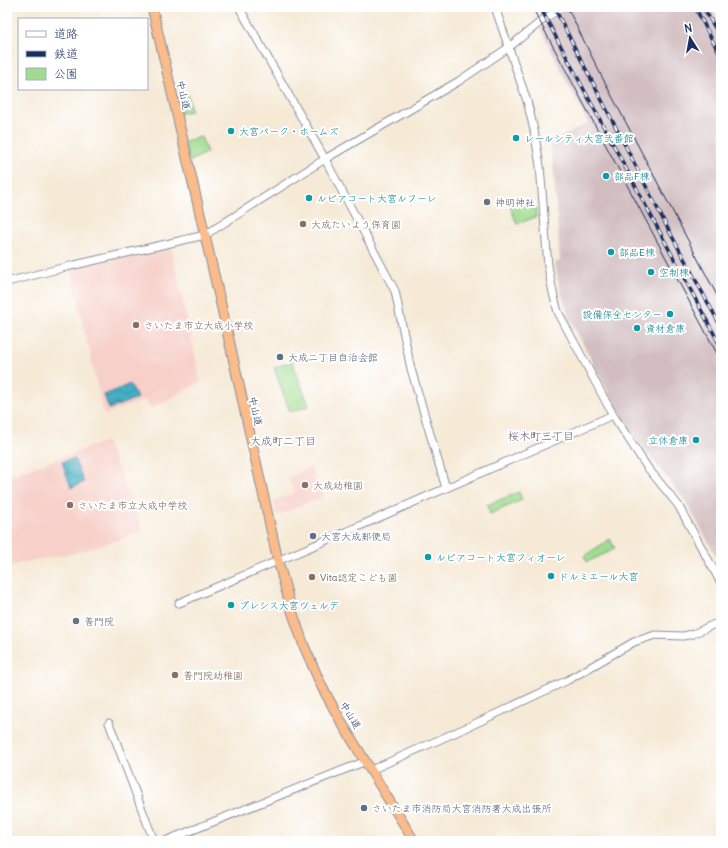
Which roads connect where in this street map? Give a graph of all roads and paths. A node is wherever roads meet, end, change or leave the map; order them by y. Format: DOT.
graph roads {
  1 [pos="152,7"];
  2 [pos="239,7"];
  3 [pos="495,7"];
  4 [pos="563,7"];
  5 [pos="508,48"];
  6 [pos="325,159"];
  7 [pos="205,235"];
  8 [pos="7,282"];
  9 [pos="612,415"];
  10 [pos="446,488"];
  11 [pos="278,561"];
  12 [pos="721,583"];
  13 [pos="179,603"];
  14 [pos="721,621"];
  15 [pos="109,723"];
  16 [pos="366,761"];
  17 [pos="371,770"];
  18 [pos="154,841"];
  19 [pos="166,841"];
  20 [pos="414,841"];
  1 -- 7 [label="highway, 中山道"];
  2 -- 6 [label="street"];
  3 -- 5 [label="street"];
  4 -- 5 [label="street"];
  5 -- 6 [label="street"];
  5 -- 9 [label="street"];
  6 -- 7 [label="street"];
  6 -- 10 [label="street"];
  7 -- 8 [label="street"];
  7 -- 11 [label="highway, 中山道"];
  9 -- 10 [label="street"];
  9 -- 12 [label="street"];
  10 -- 11 [label="street"];
  11 -- 13 [label="street"];
  11 -- 16 [label="highway, 中山道"];
  14 -- 17 [label="street"];
  15 -- 18 [label="street"];
  16 -- 17 [label="highway, 中山道"];
  16 -- 19 [label="street"];
  17 -- 20 [label="highway, 中山道"];
}
